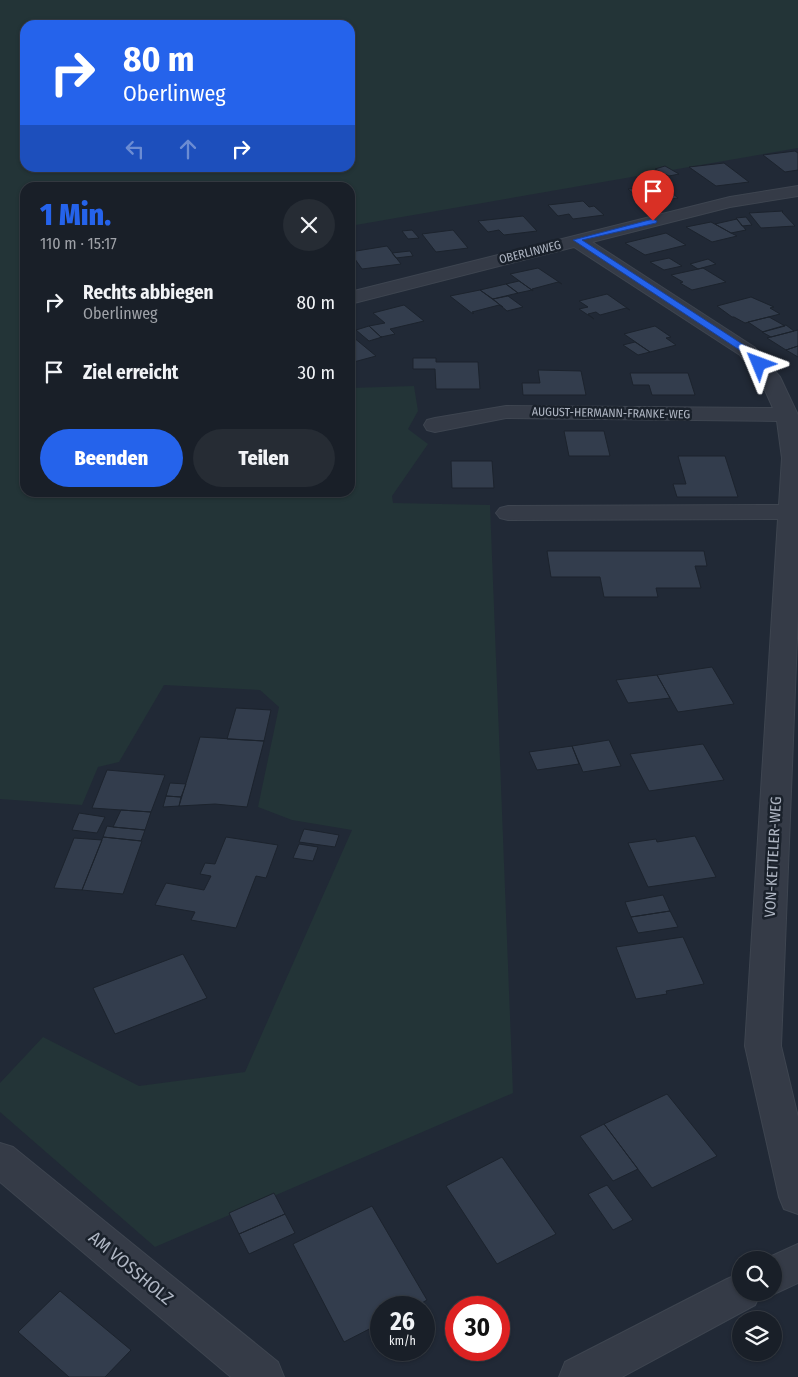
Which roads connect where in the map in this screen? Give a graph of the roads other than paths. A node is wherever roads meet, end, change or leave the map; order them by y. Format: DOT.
graph roads {
  1 [pos="798,190"];
  2 [pos="576,240"];
  3 [pos="355,297"];
  4 [pos="787,416"];
  5 [pos="435,425"];
  6 [pos="791,512"];
  7 [pos="508,513"];
  8 [pos="0,1159"];
  9 [pos="798,1197"];
  10 [pos="798,1262"];
  11 [pos="782,1271"];
  12 [pos="732,1297"];
  13 [pos="263,1377"];
  14 [pos="580,1377"];
  1 -- 2 [label="street, OBERLINWEG"];
  2 -- 3 [label="street, OBERLINWEG"];
  2 -- 4 [label="street, VON-KETTELER-WEG"];
  4 -- 5 [label="street, AUGUST-HERMANN-FRANKE-WEG"];
  4 -- 6 [label="street, VON-KETTELER-WEG"];
  6 -- 7 [label="street"];
  6 -- 9 [label="street, VON-KETTELER-WEG"];
  8 -- 13 [label="street, AM VOSSHOLZ"];
  10 -- 11 [label="street"];
  12 -- 14 [label="street"];
}
